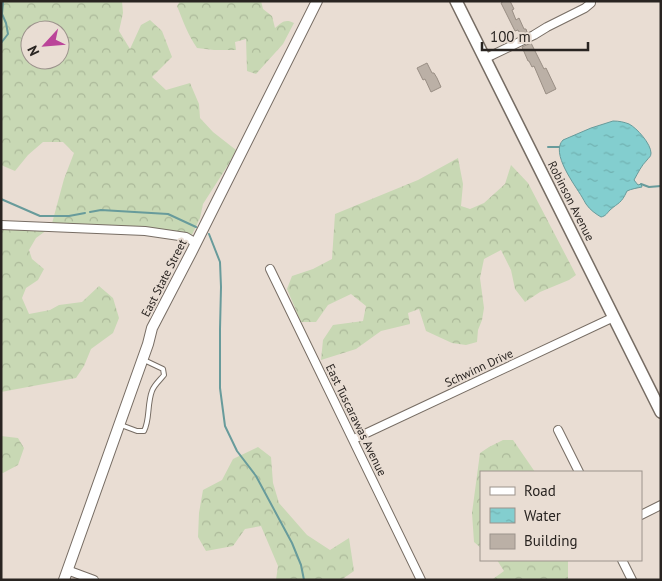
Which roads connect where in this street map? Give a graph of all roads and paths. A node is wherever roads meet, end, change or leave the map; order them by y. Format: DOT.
graph roads {
  1 [pos="317,1"];
  2 [pos="456,1"];
  3 [pos="591,1"];
  4 [pos="484,59"];
  5 [pos="1,225"];
  6 [pos="196,243"];
  7 [pos="270,270"];
  8 [pos="614,317"];
  9 [pos="142,359"];
  10 [pos="661,412"];
  11 [pos="119,424"];
  12 [pos="558,430"];
  13 [pos="354,439"];
  14 [pos="578,471"];
  15 [pos="661,505"];
  16 [pos="642,514"];
  17 [pos="622,561"];
  18 [pos="66,575"];
  19 [pos="94,580"];
  20 [pos="422,580"];
  21 [pos="632,580"];
  1 -- 6 [label="street, East State Street"];
  2 -- 4 [label="main road, Robinson Avenue"];
  3 -- 4 [label="street"];
  4 -- 8 [label="main road, Robinson Avenue"];
  5 -- 6 [label="street"];
  6 -- 9 [label="street, East State Street"];
  7 -- 13 [label="street, East Tuscarawas Avenue"];
  8 -- 10 [label="main road, Robinson Avenue"];
  8 -- 13 [label="street, Schwinn Drive"];
  9 -- 11 [label="street, East State Street"];
  9 -- 11 [label="lane"];
  11 -- 18 [label="street, East State Street"];
  12 -- 14 [label="street"];
  13 -- 20 [label="street, East Tuscarawas Avenue"];
  15 -- 16 [label="street"];
  17 -- 21 [label="street"];
  18 -- 19 [label="street"];
}
